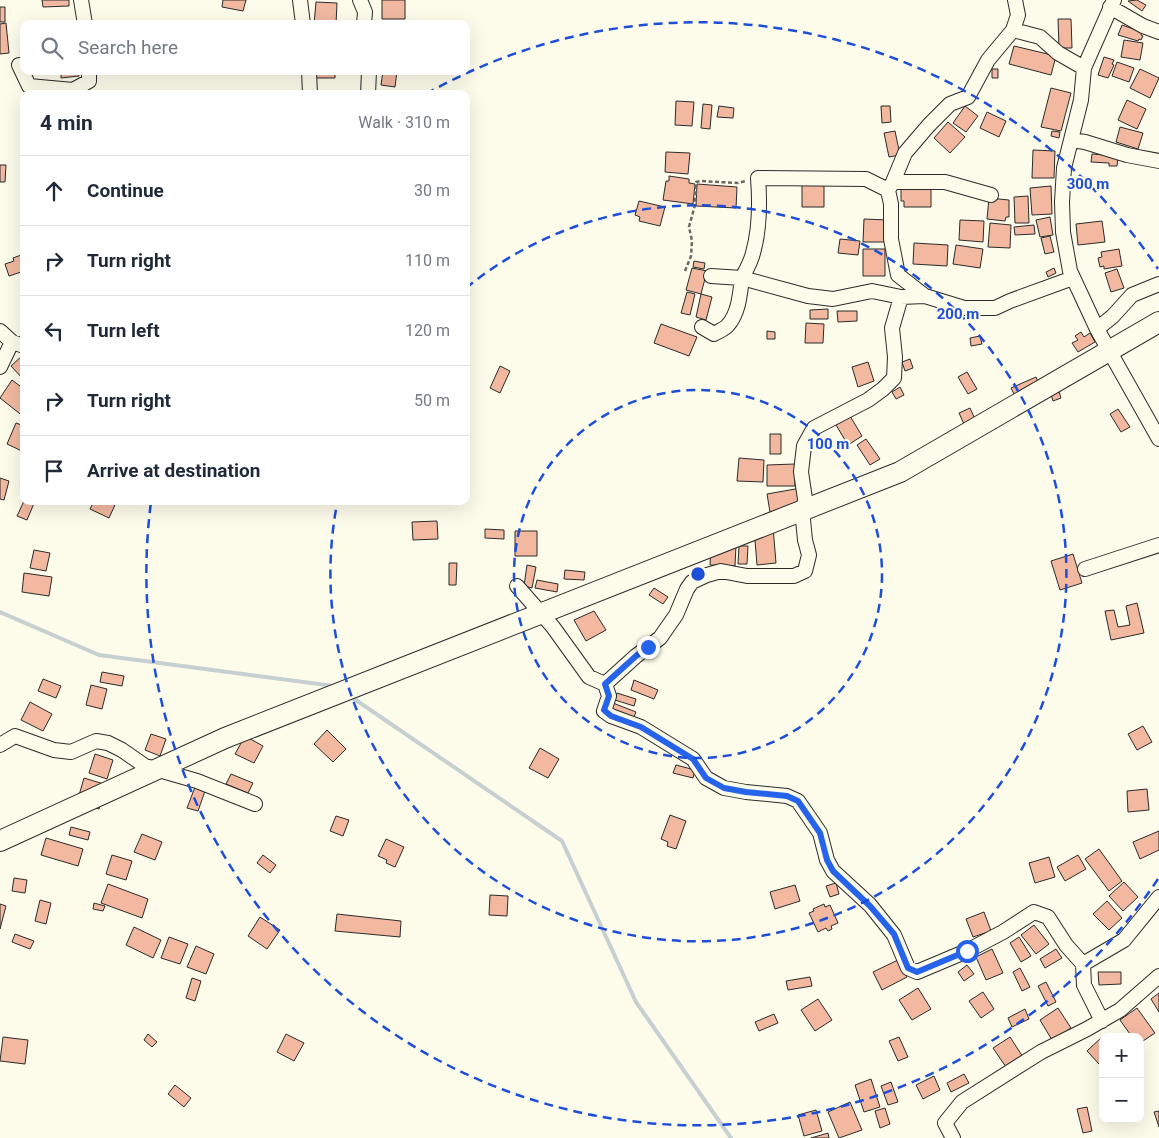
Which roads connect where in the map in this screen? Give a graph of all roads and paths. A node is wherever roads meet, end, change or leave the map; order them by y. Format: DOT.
graph roads {
  1 [pos="81,0"];
  2 [pos="300,0"];
  3 [pos="360,0"];
  4 [pos="1015,0"];
  5 [pos="1112,4"];
  6 [pos="84,20"];
  7 [pos="302,20"];
  8 [pos="364,20"];
  9 [pos="1013,30"];
  10 [pos="1159,32"];
  11 [pos="1084,68"];
  12 [pos="24,75"];
  13 [pos="89,75"];
  14 [pos="309,75"];
  15 [pos="369,75"];
  16 [pos="73,90"];
  17 [pos="73,90"];
  18 [pos="310,90"];
  19 [pos="368,90"];
  20 [pos="1071,140"];
  21 [pos="1159,161"];
  22 [pos="758,178"];
  23 [pos="891,186"];
  24 [pos="991,196"];
  25 [pos="685,271"];
  26 [pos="711,276"];
  27 [pos="742,278"];
  28 [pos="1073,278"];
  29 [pos="1159,284"];
  30 [pos="925,296"];
  31 [pos="901,297"];
  32 [pos="1159,322"];
  33 [pos="702,327"];
  34 [pos="1097,329"];
  35 [pos="0,331"];
  36 [pos="18,344"];
  37 [pos="0,367"];
  38 [pos="1159,440"];
  39 [pos="1159,545"];
  40 [pos="1085,569"];
  41 [pos="517,586"];
  42 [pos="605,684"];
  43 [pos="0,745"];
  44 [pos="255,804"];
  45 [pos="0,841"];
  46 [pos="1159,897"];
  47 [pos="1083,964"];
  48 [pos="1159,976"];
  49 [pos="1102,1021"];
  50 [pos="953,1138"];
  1 -- 6 [label="street"];
  2 -- 7 [label="street"];
  3 -- 8 [label="street"];
  4 -- 9 [label="street"];
  5 -- 10 [label="street"];
  5 -- 11 [label="street"];
  9 -- 11 [label="street"];
  9 -- 23 [label="street"];
  11 -- 20 [label="street"];
  12 -- 17 [label="street"];
  13 -- 16 [label="street"];
  14 -- 18 [label="street"];
  15 -- 19 [label="street"];
  20 -- 21 [label="street"];
  20 -- 28 [label="street"];
  22 -- 23 [label="street"];
  22 -- 25 [label="path"];
  22 -- 27 [label="street"];
  23 -- 24 [label="street"];
  23 -- 30 [label="street"];
  26 -- 27 [label="street"];
  27 -- 31 [label="street"];
  27 -- 33 [label="street"];
  28 -- 30 [label="street"];
  28 -- 34 [label="street"];
  29 -- 34 [label="street"];
  30 -- 31 [label="street"];
  31 -- 42 [label="street"];
  32 -- 45 [label="highway"];
  34 -- 38 [label="street"];
  35 -- 36 [label="street"];
  36 -- 37 [label="street"];
  39 -- 40 [label="street"];
  41 -- 42 [label="street"];
  42 -- 47 [label="street"];
  43 -- 44 [label="street"];
  46 -- 47 [label="street"];
  47 -- 49 [label="street"];
  48 -- 49 [label="street"];
  49 -- 50 [label="street"];
}
